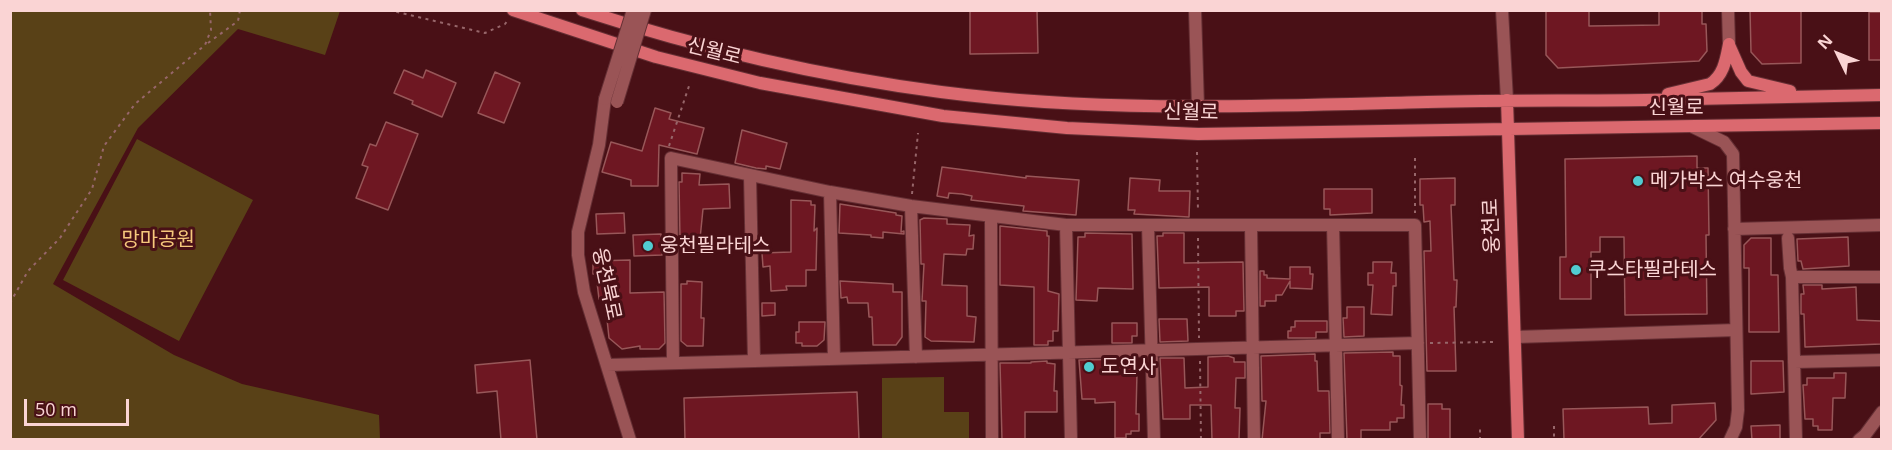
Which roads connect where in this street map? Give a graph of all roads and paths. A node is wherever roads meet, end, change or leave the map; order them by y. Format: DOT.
graph roads {
  1 [pos="210,10"];
  2 [pos="240,10"];
  3 [pos="389,10"];
  4 [pos="582,10"];
  5 [pos="633,10"];
  6 [pos="645,10"];
  7 [pos="1195,10"];
  8 [pos="1502,10"];
  9 [pos="1728,10"];
  10 [pos="514,11"];
  11 [pos="1729,44"];
  12 [pos="205,45"];
  13 [pos="690,83"];
  14 [pos="1881,95"];
  15 [pos="1809,96"];
  16 [pos="611,100"];
  17 [pos="1507,100"];
  18 [pos="1645,100"];
  19 [pos="1198,107"];
  20 [pos="1881,123"];
  21 [pos="1508,128"];
  22 [pos="1693,128"];
  23 [pos="918,133"];
  24 [pos="1197,152"];
  25 [pos="671,158"];
  26 [pos="1415,158"];
  27 [pos="750,176"];
  28 [pos="830,192"];
  29 [pos="911,206"];
  30 [pos="991,217"];
  31 [pos="1066,225"];
  32 [pos="1148,225"];
  33 [pos="1198,225"];
  34 [pos="1251,225"];
  35 [pos="1333,225"];
  36 [pos="1415,225"];
  37 [pos="1881,225"];
  38 [pos="1734,229"];
  39 [pos="1788,238"];
  40 [pos="1792,277"];
  41 [pos="1881,277"];
  42 [pos="10,303"];
  43 [pos="1736,330"];
  44 [pos="1515,337"];
  45 [pos="1493,342"];
  46 [pos="1418,344"];
  47 [pos="1336,346"];
  48 [pos="1253,348"];
  49 [pos="1200,349"];
  50 [pos="1152,350"];
  51 [pos="1069,353"];
  52 [pos="992,355"];
  53 [pos="916,357"];
  54 [pos="834,359"];
  55 [pos="1881,360"];
  56 [pos="754,361"];
  57 [pos="1794,362"];
  58 [pos="673,363"];
  59 [pos="607,365"];
  60 [pos="1881,412"];
  61 [pos="1554,426"];
  62 [pos="1480,428"];
  63 [pos="630,440"];
  64 [pos="992,440"];
  65 [pos="1071,440"];
  66 [pos="1154,440"];
  67 [pos="1201,440"];
  68 [pos="1254,440"];
  69 [pos="1338,440"];
  70 [pos="1420,440"];
  71 [pos="1479,440"];
  72 [pos="1518,440"];
  73 [pos="1554,440"];
  74 [pos="1730,440"];
  75 [pos="1796,440"];
  76 [pos="1858,440"];
  1 -- 12 [label="path"];
  2 -- 12 [label="path"];
  3 -- 10 [label="path"];
  4 -- 19 [label="street, 신월로"];
  5 -- 16 [label="street, bridge"];
  6 -- 16 [label="street, bridge"];
  7 -- 19 [label="street"];
  8 -- 17 [label="street, 웅천로"];
  9 -- 11 [label="street"];
  10 -- 21 [label="street, 신월로"];
  11 -- 15 [label="street"];
  11 -- 18 [label="street"];
  12 -- 42 [label="path"];
  13 -- 25 [label="path"];
  14 -- 15 [label="street, 신월로"];
  15 -- 18 [label="street, 신월로"];
  16 -- 59 [label="street, 웅천북로"];
  17 -- 18 [label="street, 신월로"];
  17 -- 19 [label="street, 신월로"];
  17 -- 21 [label="street, 웅천로"];
  20 -- 22 [label="street, 신월로"];
  21 -- 22 [label="street, 신월로"];
  21 -- 44 [label="street, 웅천로"];
  22 -- 38 [label="street"];
  23 -- 29 [label="path"];
  24 -- 33 [label="path"];
  25 -- 27 [label="street"];
  25 -- 58 [label="street"];
  26 -- 36 [label="path"];
  27 -- 28 [label="street"];
  27 -- 56 [label="street"];
  28 -- 29 [label="street"];
  28 -- 54 [label="street"];
  29 -- 30 [label="street"];
  29 -- 53 [label="street"];
  30 -- 31 [label="street"];
  30 -- 52 [label="street"];
  31 -- 32 [label="street"];
  31 -- 51 [label="street"];
  32 -- 33 [label="street"];
  32 -- 50 [label="street"];
  33 -- 34 [label="street"];
  33 -- 49 [label="path"];
  34 -- 35 [label="street"];
  34 -- 48 [label="street"];
  35 -- 36 [label="street"];
  35 -- 47 [label="street"];
  36 -- 46 [label="street"];
  37 -- 38 [label="street"];
  38 -- 43 [label="street"];
  39 -- 40 [label="street"];
  40 -- 41 [label="street"];
  40 -- 57 [label="street"];
  43 -- 44 [label="street"];
  43 -- 74 [label="street"];
  44 -- 72 [label="street, 웅천로"];
  45 -- 46 [label="path"];
  46 -- 47 [label="street"];
  46 -- 70 [label="street"];
  47 -- 48 [label="street"];
  47 -- 69 [label="street"];
  48 -- 49 [label="street"];
  48 -- 68 [label="street"];
  49 -- 50 [label="street"];
  49 -- 67 [label="path"];
  50 -- 51 [label="street"];
  50 -- 66 [label="street"];
  51 -- 52 [label="street"];
  51 -- 65 [label="street"];
  52 -- 53 [label="street"];
  52 -- 64 [label="street"];
  53 -- 54 [label="street"];
  54 -- 56 [label="street"];
  55 -- 57 [label="street"];
  56 -- 58 [label="street"];
  57 -- 75 [label="street"];
  58 -- 59 [label="street"];
  59 -- 63 [label="street, 웅천북로"];
  60 -- 76 [label="street"];
  61 -- 73 [label="path"];
  62 -- 71 [label="path"];
}
